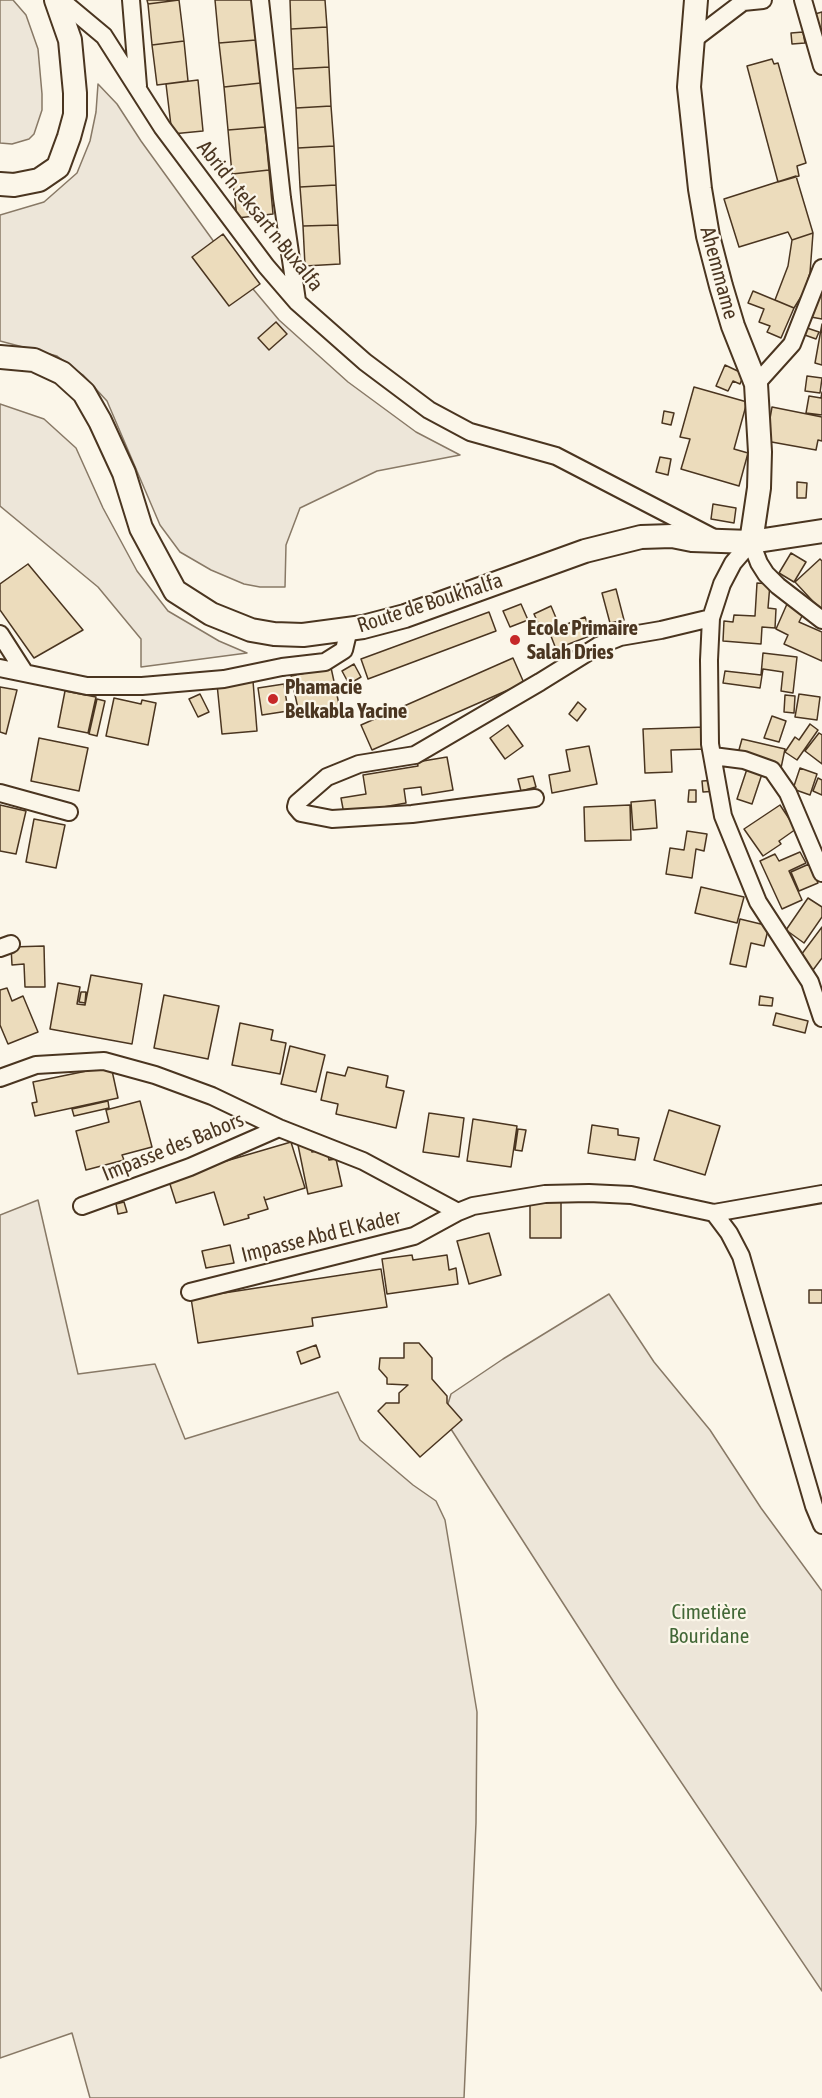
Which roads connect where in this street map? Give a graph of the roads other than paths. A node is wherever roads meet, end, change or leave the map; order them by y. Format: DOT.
graph roads {
  1 [pos="58,0"];
  2 [pos="131,0"];
  3 [pos="260,0"];
  4 [pos="696,0"];
  5 [pos="763,0"];
  6 [pos="803,0"];
  7 [pos="693,40"];
  8 [pos="822,66"];
  9 [pos="138,90"];
  10 [pos="0,184"];
  11 [pos="822,268"];
  12 [pos="297,302"];
  13 [pos="0,357"];
  14 [pos="756,384"];
  15 [pos="822,531"];
  16 [pos="722,542"];
  17 [pos="751,542"];
  18 [pos="711,618"];
  19 [pos="822,620"];
  20 [pos="349,629"];
  21 [pos="0,634"];
  22 [pos="0,668"];
  23 [pos="25,673"];
  24 [pos="713,756"];
  25 [pos="0,793"];
  26 [pos="535,798"];
  27 [pos="69,812"];
  28 [pos="822,873"];
  29 [pos="816,984"];
  30 [pos="822,1018"];
  31 [pos="0,1078"];
  32 [pos="279,1128"];
  33 [pos="822,1194"];
  34 [pos="82,1206"];
  35 [pos="458,1212"];
  36 [pos="714,1213"];
  37 [pos="190,1292"];
  38 [pos="822,1525"];
  1 -- 9 [label="street, Abrid n teksart n Buxalfa"];
  1 -- 10 [label="main road"];
  2 -- 9 [label="street"];
  3 -- 12 [label="street"];
  4 -- 7 [label="main road, Ahemmame"];
  5 -- 7 [label="street"];
  6 -- 8 [label="street"];
  7 -- 14 [label="main road, Ahemmame"];
  9 -- 12 [label="street, Abrid n teksart n Buxalfa"];
  11 -- 14 [label="street"];
  12 -- 16 [label="street, Abrid n teksart n Buxalfa"];
  13 -- 20 [label="main road, Route de Boukhalfa"];
  14 -- 17 [label="main road, Ahemmame"];
  15 -- 17 [label="main road, Route de Boukhalfa"];
  16 -- 17 [label="main road, Route de Boukhalfa"];
  16 -- 20 [label="main road, Route de Boukhalfa"];
  17 -- 18 [label="street"];
  17 -- 19 [label="street"];
  18 -- 24 [label="street"];
  18 -- 26 [label="street"];
  20 -- 23 [label="street"];
  21 -- 23 [label="street"];
  22 -- 23 [label="street"];
  24 -- 28 [label="street"];
  24 -- 29 [label="street"];
  25 -- 27 [label="street"];
  29 -- 30 [label="street"];
  31 -- 32 [label="street"];
  32 -- 34 [label="street, Impasse des Babors"];
  32 -- 35 [label="street"];
  33 -- 36 [label="street"];
  35 -- 36 [label="street, Impasse Abd El Kader"];
  35 -- 37 [label="street, Impasse Abd El Kader"];
  36 -- 38 [label="street"];
}
